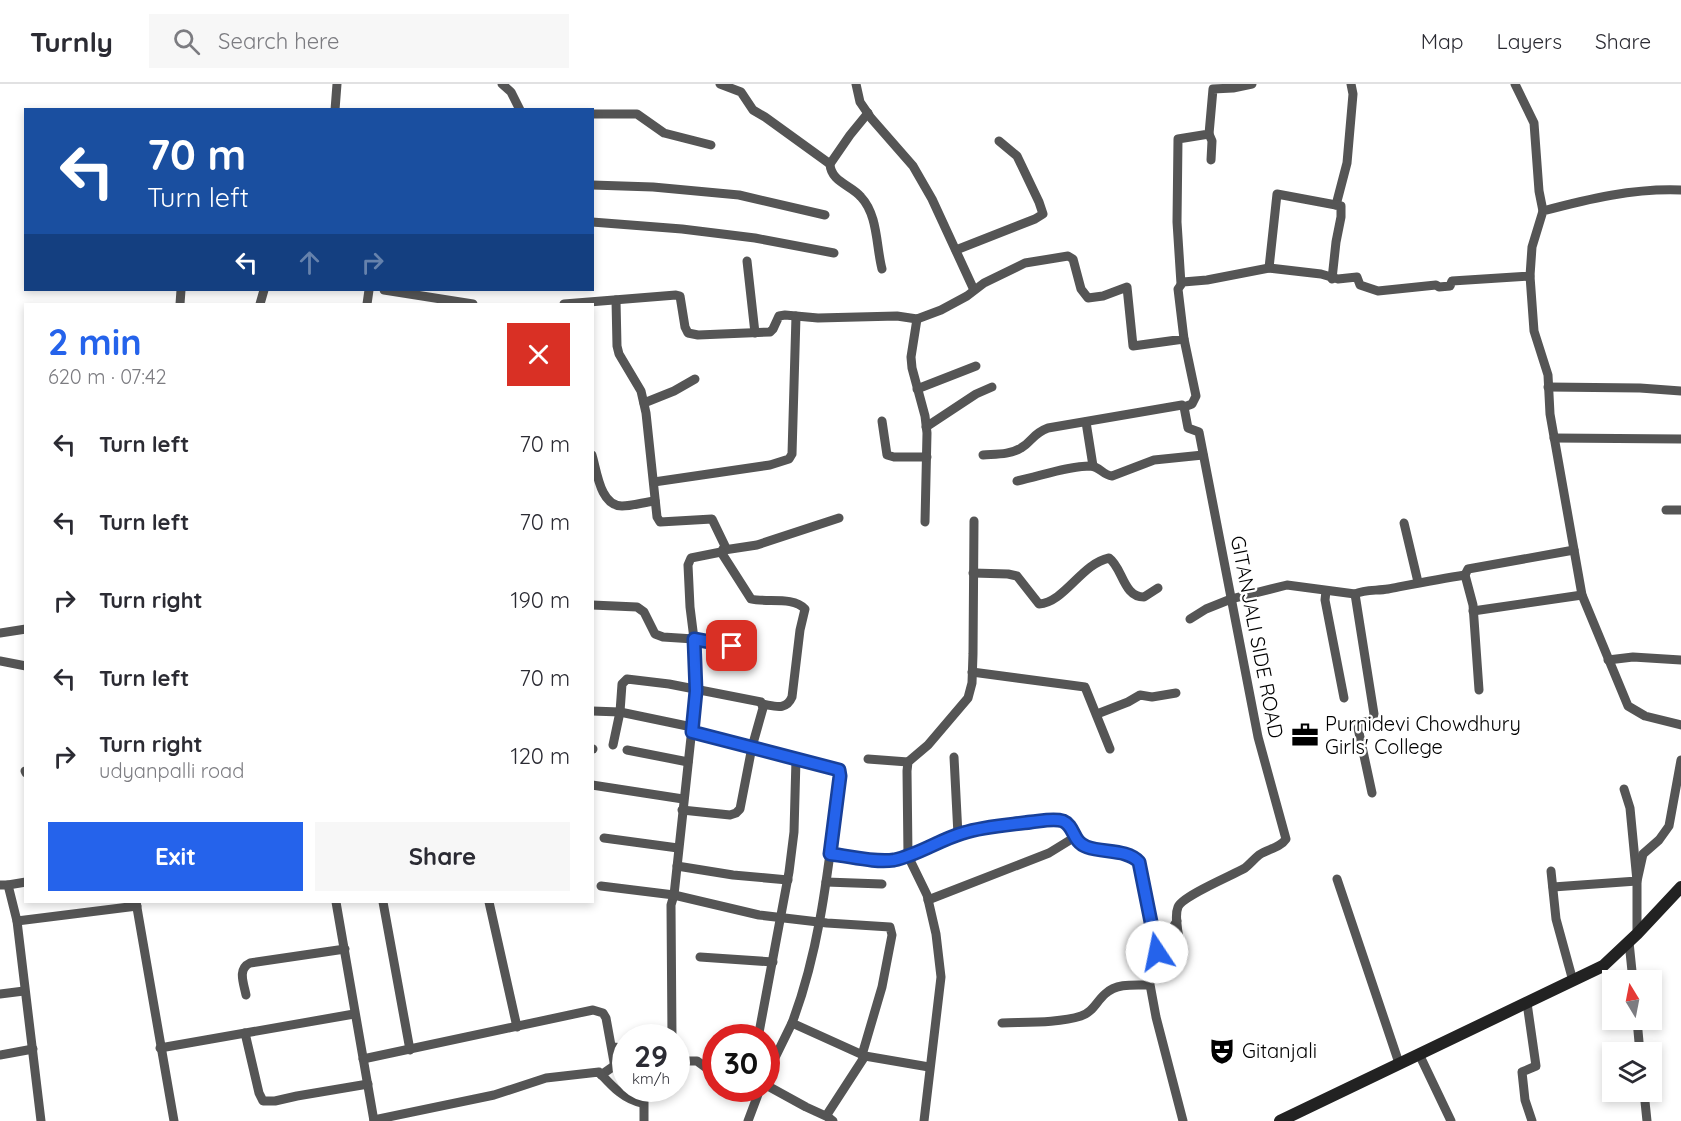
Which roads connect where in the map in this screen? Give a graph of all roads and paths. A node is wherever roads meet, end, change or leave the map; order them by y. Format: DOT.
graph roads {
  1 [pos="337,84"];
  2 [pos="504,84"];
  3 [pos="720,84"];
  4 [pos="856,84"];
  5 [pos="1252,84"];
  6 [pos="1351,84"];
  7 [pos="1515,84"];
  8 [pos="335,108"];
  9 [pos="519,108"];
  10 [pos="594,114"];
  11 [pos="868,114"];
  12 [pos="1209,134"];
  13 [pos="999,141"];
  14 [pos="711,145"];
  15 [pos="1211,160"];
  16 [pos="830,164"];
  17 [pos="594,185"];
  18 [pos="1681,190"];
  19 [pos="1336,206"];
  20 [pos="1543,211"];
  21 [pos="825,215"];
  22 [pos="594,222"];
  23 [pos="956,250"];
  24 [pos="834,253"];
  25 [pos="747,261"];
  26 [pos="1269,268"];
  27 [pos="882,269"];
  28 [pos="1530,276"];
  29 [pos="1332,279"];
  30 [pos="1181,284"];
  31 [pos="974,290"];
  32 [pos="390,291"];
  33 [pos="616,300"];
  34 [pos="467,303"];
  35 [pos="577,303"];
  36 [pos="796,316"];
  37 [pos="917,319"];
  38 [pos="754,333"];
  39 [pos="1184,339"];
  40 [pos="976,366"];
  41 [pos="695,379"];
  42 [pos="992,387"];
  43 [pos="1548,387"];
  44 [pos="917,389"];
  45 [pos="1681,392"];
  46 [pos="644,403"];
  47 [pos="1184,407"];
  48 [pos="882,421"];
  49 [pos="1086,422"];
  50 [pos="926,427"];
  51 [pos="1554,438"];
  52 [pos="1681,439"];
  53 [pos="983,455"];
  54 [pos="1203,455"];
  55 [pos="927,457"];
  56 [pos="1094,466"];
  57 [pos="596,477"];
  58 [pos="1017,481"];
  59 [pos="654,482"];
  60 [pos="656,501"];
  61 [pos="1666,510"];
  62 [pos="1681,510"];
  63 [pos="839,518"];
  64 [pos="974,521"];
  65 [pos="925,522"];
  66 [pos="1404,524"];
  67 [pos="1574,550"];
  68 [pos="723,551"];
  69 [pos="973,573"];
  70 [pos="1465,575"];
  71 [pos="1418,582"];
  72 [pos="1158,588"];
  73 [pos="1326,591"];
  74 [pos="1355,594"];
  75 [pos="1582,595"];
  76 [pos="1231,599"];
  77 [pos="594,605"];
  78 [pos="1473,611"];
  79 [pos="1190,619"];
  80 [pos="24,629"];
  81 [pos="0,633"];
  82 [pos="694,639"];
  83 [pos="750,650"];
  84 [pos="1608,660"];
  85 [pos="1681,660"];
  86 [pos="0,661"];
  87 [pos="24,666"];
  88 [pos="972,672"];
  89 [pos="1479,690"];
  90 [pos="696,691"];
  91 [pos="1176,693"];
  92 [pos="1344,699"];
  93 [pos="762,704"];
  94 [pos="594,711"];
  95 [pos="620,712"];
  96 [pos="1096,714"];
  97 [pos="1681,725"];
  98 [pos="692,729"];
  99 [pos="614,745"];
  100 [pos="752,747"];
  101 [pos="1110,749"];
  102 [pos="627,750"];
  103 [pos="954,757"];
  104 [pos="796,759"];
  105 [pos="868,759"];
  106 [pos="1681,760"];
  107 [pos="688,762"];
  108 [pos="908,762"];
  109 [pos="594,785"];
  110 [pos="1624,789"];
  111 [pos="1372,793"];
  112 [pos="683,799"];
  113 [pos="682,810"];
  114 [pos="958,835"];
  115 [pos="1075,837"];
  116 [pos="604,838"];
  117 [pos="678,848"];
  118 [pos="830,854"];
  119 [pos="908,856"];
  120 [pos="677,866"];
  121 [pos="1551,872"];
  122 [pos="1337,879"];
  123 [pos="788,880"];
  124 [pos="1637,881"];
  125 [pos="24,882"];
  126 [pos="826,882"];
  127 [pos="882,884"];
  128 [pos="4,885"];
  129 [pos="601,886"];
  130 [pos="1553,887"];
  131 [pos="1681,887"];
  132 [pos="674,895"];
  133 [pos="928,900"];
  134 [pos="336,903"];
  135 [pos="383,903"];
  136 [pos="489,903"];
  137 [pos="136,904"];
  138 [pos="781,917"];
  139 [pos="17,921"];
  140 [pos="1177,921"];
  141 [pos="819,922"];
  142 [pos="1633,938"];
  143 [pos="345,950"];
  144 [pos="1157,952"];
  145 [pos="700,957"];
  146 [pos="773,962"];
  147 [pos="1633,970"];
  148 [pos="1160,971"];
  149 [pos="1573,981"];
  150 [pos="1149,985"];
  151 [pos="24,991"];
  152 [pos="0,994"];
  153 [pos="246,995"];
  154 [pos="1527,1003"];
  155 [pos="354,1014"];
  156 [pos="792,1023"];
  157 [pos="1002,1023"];
  158 [pos="672,1024"];
  159 [pos="761,1024"];
  160 [pos="517,1027"];
  161 [pos="245,1034"];
  162 [pos="612,1047"];
  163 [pos="780,1047"];
  164 [pos="160,1048"];
  165 [pos="33,1049"];
  166 [pos="410,1050"];
  167 [pos="0,1054"];
  168 [pos="1419,1054"];
  169 [pos="863,1055"];
  170 [pos="363,1059"];
  171 [pos="1399,1063"];
  172 [pos="929,1066"];
  173 [pos="612,1067"];
  174 [pos="601,1075"];
  175 [pos="368,1084"];
  176 [pos="780,1093"];
  177 [pos="755,1102"];
  178 [pos="1645,1102"];
  179 [pos="642,1103"];
  180 [pos="830,1119"];
  181 [pos="374,1120"];
  182 [pos="40,1121"];
  183 [pos="174,1121"];
  184 [pos="644,1121"];
  185 [pos="748,1121"];
  186 [pos="924,1121"];
  187 [pos="1184,1121"];
  188 [pos="1280,1121"];
  189 [pos="1451,1121"];
  190 [pos="1532,1121"];
  191 [pos="1647,1121"];
  1 -- 8 [label="street"];
  2 -- 9 [label="street"];
  3 -- 16 [label="street"];
  4 -- 11 [label="street"];
  5 -- 12 [label="street"];
  6 -- 19 [label="street"];
  7 -- 20 [label="street"];
  10 -- 14 [label="street"];
  11 -- 16 [label="street"];
  11 -- 23 [label="street"];
  12 -- 15 [label="street"];
  12 -- 30 [label="street"];
  13 -- 23 [label="street"];
  16 -- 27 [label="street"];
  17 -- 21 [label="street"];
  18 -- 20 [label="street"];
  19 -- 26 [label="street"];
  19 -- 29 [label="street"];
  20 -- 28 [label="street"];
  22 -- 24 [label="street"];
  23 -- 31 [label="street"];
  25 -- 38 [label="street"];
  26 -- 29 [label="street"];
  26 -- 30 [label="street"];
  28 -- 29 [label="street"];
  28 -- 43 [label="street"];
  30 -- 39 [label="street"];
  31 -- 37 [label="street"];
  31 -- 39 [label="street"];
  32 -- 34 [label="street"];
  33 -- 35 [label="street"];
  33 -- 38 [label="street"];
  33 -- 46 [label="street"];
  36 -- 37 [label="street"];
  36 -- 38 [label="street"];
  36 -- 59 [label="street"];
  37 -- 44 [label="street"];
  39 -- 47 [label="street"];
  40 -- 44 [label="street"];
  41 -- 46 [label="street"];
  42 -- 50 [label="street"];
  43 -- 45 [label="street"];
  43 -- 51 [label="street"];
  44 -- 50 [label="street"];
  46 -- 59 [label="street"];
  47 -- 49 [label="street"];
  47 -- 54 [label="street, GITANJALI SIDE ROAD"];
  48 -- 55 [label="street"];
  49 -- 53 [label="street"];
  49 -- 56 [label="street"];
  50 -- 55 [label="street"];
  51 -- 52 [label="street"];
  51 -- 67 [label="street"];
  54 -- 56 [label="street"];
  54 -- 76 [label="street, GITANJALI SIDE ROAD"];
  55 -- 65 [label="street"];
  56 -- 58 [label="street"];
  57 -- 60 [label="street"];
  59 -- 60 [label="street"];
  60 -- 68 [label="street"];
  61 -- 62 [label="street"];
  63 -- 68 [label="street"];
  64 -- 69 [label="street"];
  66 -- 71 [label="street"];
  67 -- 70 [label="street"];
  67 -- 75 [label="street"];
  68 -- 82 [label="street"];
  68 -- 93 [label="street"];
  69 -- 72 [label="street"];
  69 -- 88 [label="street"];
  70 -- 71 [label="street"];
  70 -- 78 [label="street"];
  71 -- 74 [label="street"];
  73 -- 74 [label="street"];
  73 -- 76 [label="street"];
  73 -- 92 [label="street"];
  74 -- 111 [label="street"];
  75 -- 78 [label="street"];
  75 -- 84 [label="street"];
  76 -- 79 [label="street"];
  76 -- 140 [label="street, GITANJALI SIDE ROAD"];
  77 -- 82 [label="street"];
  78 -- 89 [label="street"];
  80 -- 81 [label="street"];
  82 -- 83 [label="street"];
  82 -- 90 [label="street"];
  84 -- 85 [label="street"];
  84 -- 97 [label="street"];
  86 -- 87 [label="street"];
  88 -- 96 [label="street"];
  88 -- 108 [label="street"];
  90 -- 93 [label="street"];
  90 -- 95 [label="street"];
  90 -- 98 [label="street"];
  91 -- 96 [label="street"];
  93 -- 100 [label="street"];
  94 -- 95 [label="street"];
  95 -- 98 [label="street"];
  95 -- 99 [label="street"];
  96 -- 101 [label="street"];
  98 -- 100 [label="street"];
  98 -- 107 [label="street"];
  100 -- 104 [label="street"];
  100 -- 113 [label="street"];
  102 -- 107 [label="street"];
  103 -- 114 [label="street"];
  104 -- 118 [label="street"];
  104 -- 123 [label="street"];
  105 -- 108 [label="street"];
  106 -- 124 [label="street"];
  107 -- 112 [label="street"];
  108 -- 119 [label="street"];
  109 -- 112 [label="street"];
  110 -- 124 [label="street"];
  112 -- 113 [label="street"];
  113 -- 117 [label="street"];
  114 -- 115 [label="street"];
  114 -- 119 [label="street"];
  115 -- 133 [label="street"];
  115 -- 144 [label="street"];
  116 -- 117 [label="street"];
  117 -- 120 [label="street"];
  118 -- 119 [label="street"];
  118 -- 126 [label="street"];
  119 -- 133 [label="street"];
  120 -- 123 [label="street"];
  120 -- 132 [label="street"];
  121 -- 130 [label="street"];
  122 -- 171 [label="street"];
  123 -- 138 [label="street"];
  124 -- 130 [label="street"];
  124 -- 142 [label="street"];
  125 -- 128 [label="street"];
  126 -- 127 [label="street"];
  126 -- 141 [label="street"];
  128 -- 139 [label="street"];
  129 -- 132 [label="street"];
  130 -- 149 [label="street"];
  131 -- 142 [label="street"];
  132 -- 138 [label="street"];
  132 -- 158 [label="street"];
  133 -- 172 [label="street"];
  134 -- 143 [label="street"];
  135 -- 166 [label="street"];
  136 -- 160 [label="street"];
  137 -- 139 [label="street"];
  137 -- 164 [label="street"];
  138 -- 141 [label="street"];
  138 -- 146 [label="street"];
  139 -- 151 [label="street"];
  140 -- 144 [label="street"];
  140 -- 148 [label="street"];
  141 -- 156 [label="street"];
  141 -- 169 [label="street"];
  142 -- 147 [label="street"];
  142 -- 149 [label="street"];
  143 -- 153 [label="street"];
  143 -- 155 [label="street"];
  144 -- 148 [label="street"];
  145 -- 146 [label="street"];
  146 -- 159 [label="street"];
  148 -- 150 [label="street"];
  149 -- 154 [label="street"];
  150 -- 157 [label="street"];
  150 -- 187 [label="street"];
  151 -- 152 [label="street"];
  151 -- 165 [label="street"];
  154 -- 168 [label="street"];
  154 -- 190 [label="street"];
  155 -- 161 [label="street"];
  155 -- 170 [label="street"];
  156 -- 163 [label="street"];
  156 -- 169 [label="street"];
  160 -- 162 [label="street"];
  160 -- 166 [label="street"];
  161 -- 164 [label="street"];
  161 -- 175 [label="street"];
  164 -- 183 [label="street"];
  165 -- 167 [label="street"];
  165 -- 182 [label="street"];
  166 -- 170 [label="street"];
  168 -- 171 [label="street"];
  168 -- 189 [label="street"];
  169 -- 172 [label="street"];
  169 -- 180 [label="street"];
  170 -- 175 [label="street"];
  171 -- 188 [label="street"];
  172 -- 186 [label="street"];
  173 -- 174 [label="street"];
  174 -- 179 [label="street"];
  174 -- 181 [label="street"];
  175 -- 181 [label="street"];
  176 -- 180 [label="street"];
  177 -- 185 [label="street"];
  178 -- 191 [label="street"];
  179 -- 184 [label="street"];
}
